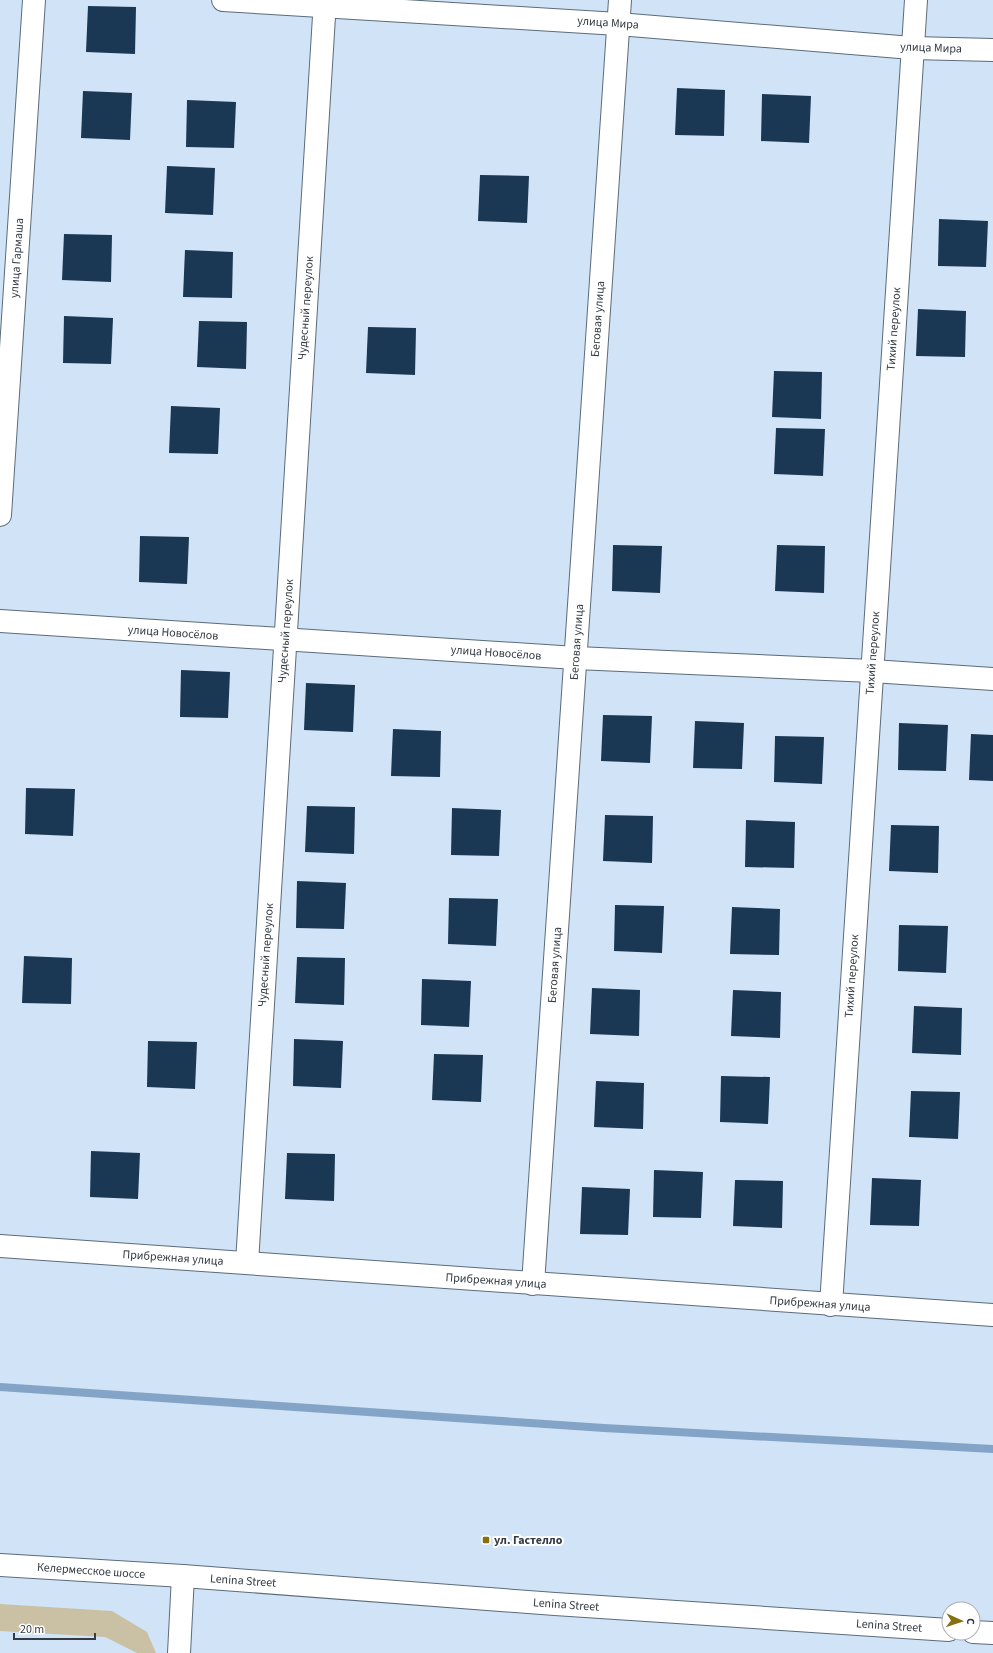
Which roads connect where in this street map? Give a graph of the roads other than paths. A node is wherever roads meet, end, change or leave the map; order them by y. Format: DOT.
graph roads {
  1 [pos="34,0"];
  2 [pos="223,0"];
  3 [pos="620,0"];
  4 [pos="916,0"];
  5 [pos="325,3"];
  6 [pos="618,24"];
  7 [pos="912,48"];
  8 [pos="993,50"];
  9 [pos="0,515"];
  10 [pos="0,621"];
  11 [pos="286,640"];
  12 [pos="576,658"];
  13 [pos="872,671"];
  14 [pos="993,679"];
  15 [pos="0,1246"];
  16 [pos="247,1263"];
  17 [pos="533,1284"];
  18 [pos="831,1305"];
  19 [pos="993,1316"];
  20 [pos="0,1565"];
  21 [pos="182,1576"];
  22 [pos="941,1629"];
  23 [pos="981,1632"];
  24 [pos="993,1633"];
  25 [pos="179,1653"];
  1 -- 9 [label="street, улица Гармаша"];
  2 -- 5 [label="street, улица Мира"];
  3 -- 6 [label="street, Беговая улица"];
  4 -- 7 [label="street, Тихий переулок"];
  5 -- 6 [label="street, улица Мира"];
  5 -- 11 [label="street, Чудесный переулок"];
  6 -- 7 [label="street, улица Мира"];
  6 -- 12 [label="street, Беговая улица"];
  7 -- 8 [label="street, улица Мира"];
  7 -- 13 [label="street, Тихий переулок"];
  10 -- 11 [label="street, улица Новосёлов"];
  11 -- 12 [label="street, улица Новосёлов"];
  11 -- 16 [label="street, Чудесный переулок"];
  12 -- 13 [label="street, улица Новосёлов"];
  12 -- 17 [label="street, Беговая улица"];
  13 -- 14 [label="street, улица Новосёлов"];
  13 -- 18 [label="street, Тихий переулок"];
  15 -- 16 [label="street, Прибрежная улица"];
  16 -- 17 [label="street, Прибрежная улица"];
  17 -- 18 [label="street, Прибрежная улица"];
  18 -- 19 [label="street, Прибрежная улица"];
  20 -- 21 [label="street, Келермесское шоссе"];
  21 -- 22 [label="street, Lenina Street"];
  21 -- 25 [label="street"];
  23 -- 24 [label="street"];
}
